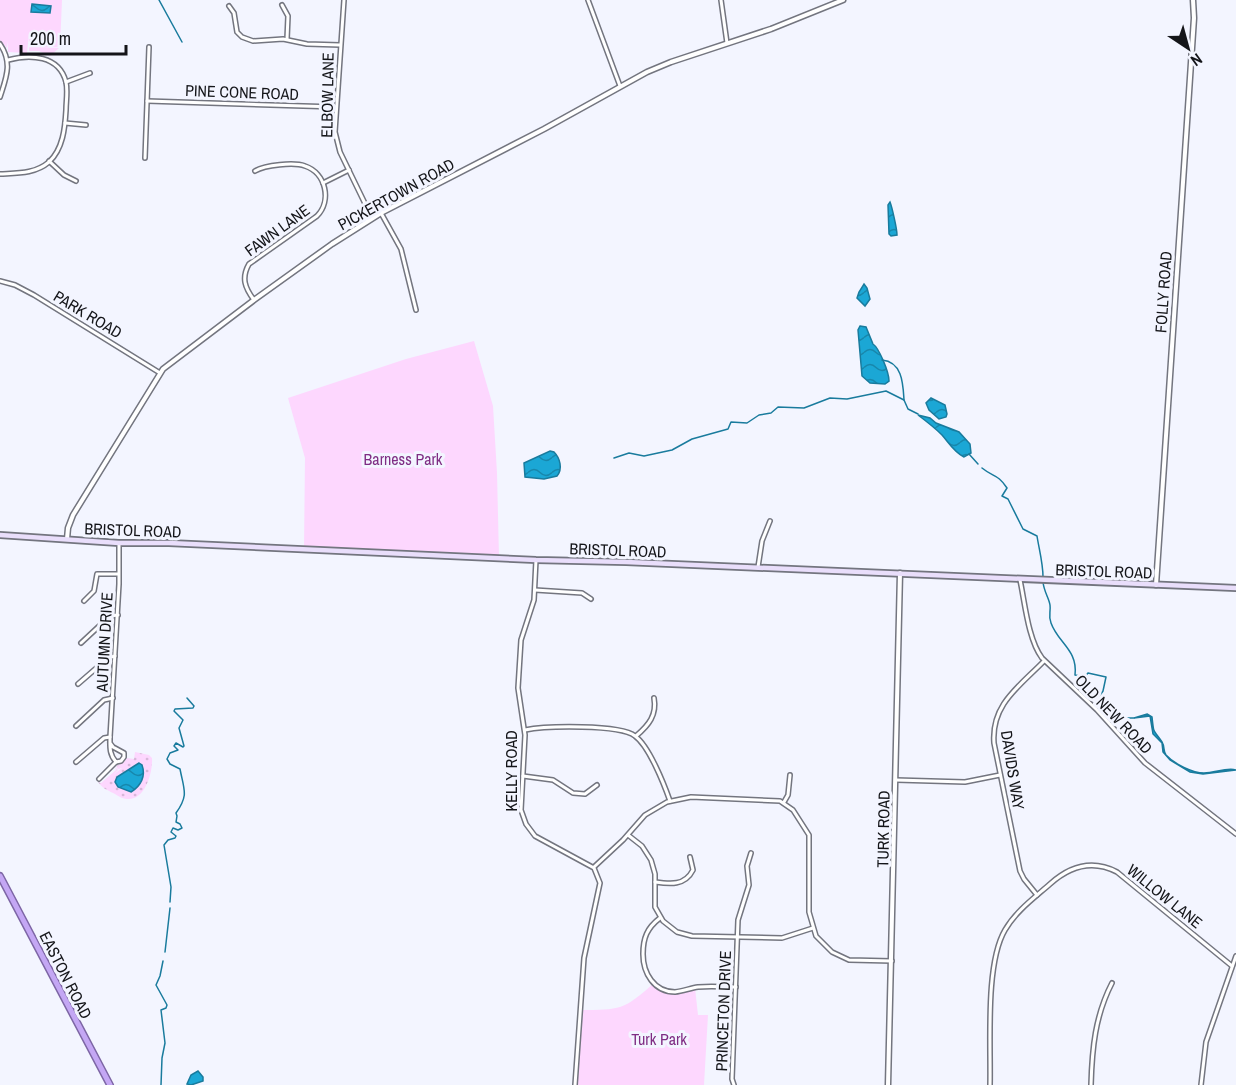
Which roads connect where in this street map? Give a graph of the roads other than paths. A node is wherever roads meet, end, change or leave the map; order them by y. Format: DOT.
graph roads {
  1 [pos="344,0"];
  2 [pos="588,0"];
  3 [pos="721,0"];
  4 [pos="843,0"];
  5 [pos="1193,0"];
  6 [pos="282,5"];
  7 [pos="229,6"];
  8 [pos="287,39"];
  9 [pos="0,44"];
  10 [pos="727,44"];
  11 [pos="340,45"];
  12 [pos="149,47"];
  13 [pos="8,60"];
  14 [pos="90,73"];
  15 [pos="66,82"];
  16 [pos="620,86"];
  17 [pos="1,88"];
  18 [pos="0,98"];
  19 [pos="147,100"];
  20 [pos="336,107"];
  21 [pos="66,123"];
  22 [pos="86,125"];
  23 [pos="145,158"];
  24 [pos="49,161"];
  25 [pos="349,170"];
  26 [pos="255,171"];
  27 [pos="0,174"];
  28 [pos="76,181"];
  29 [pos="322,183"];
  30 [pos="381,213"];
  31 [pos="372,219"];
  32 [pos="0,281"];
  33 [pos="254,300"];
  34 [pos="416,310"];
  35 [pos="160,373"];
  36 [pos="770,520"];
  37 [pos="0,535"];
  38 [pos="67,539"];
  39 [pos="119,543"];
  40 [pos="536,560"];
  41 [pos="758,567"];
  42 [pos="900,573"];
  43 [pos="118,574"];
  44 [pos="1020,580"];
  45 [pos="1156,585"];
  46 [pos="1236,588"];
  47 [pos="534,590"];
  48 [pos="591,599"];
  49 [pos="84,601"];
  50 [pos="118,615"];
  51 [pos="81,643"];
  52 [pos="115,656"];
  53 [pos="1044,661"];
  54 [pos="78,684"];
  55 [pos="113,698"];
  56 [pos="654,698"];
  57 [pos="76,726"];
  58 [pos="525,730"];
  59 [pos="636,736"];
  60 [pos="110,737"];
  61 [pos="110,742"];
  62 [pos="76,762"];
  63 [pos="116,762"];
  64 [pos="790,775"];
  65 [pos="1000,775"];
  66 [pos="523,776"];
  67 [pos="99,779"];
  68 [pos="896,780"];
  69 [pos="597,785"];
  70 [pos="670,801"];
  71 [pos="784,803"];
  72 [pos="1236,834"];
  73 [pos="628,835"];
  74 [pos="751,853"];
  75 [pos="690,857"];
  76 [pos="594,868"];
  77 [pos="0,876"];
  78 [pos="655,882"];
  79 [pos="1037,895"];
  80 [pos="660,918"];
  81 [pos="813,928"];
  82 [pos="738,937"];
  83 [pos="1236,956"];
  84 [pos="892,962"];
  85 [pos="1232,966"];
  86 [pos="1112,983"];
  87 [pos="736,987"];
  88 [pos="110,1085"];
  89 [pos="575,1085"];
  90 [pos="734,1085"];
  91 [pos="888,1085"];
  92 [pos="990,1085"];
  93 [pos="1091,1085"];
  94 [pos="1202,1085"];
  1 -- 11 [label="street, ELBOW LANE"];
  2 -- 16 [label="street"];
  3 -- 10 [label="street"];
  4 -- 10 [label="street, PICKERTOWN ROAD"];
  5 -- 45 [label="street, FOLLY ROAD"];
  6 -- 8 [label="street"];
  7 -- 8 [label="street"];
  8 -- 11 [label="street"];
  9 -- 13 [label="street"];
  10 -- 16 [label="street, PICKERTOWN ROAD"];
  11 -- 20 [label="street, ELBOW LANE"];
  12 -- 19 [label="street"];
  13 -- 15 [label="street"];
  13 -- 17 [label="street"];
  14 -- 15 [label="street"];
  15 -- 21 [label="street"];
  16 -- 30 [label="street, PICKERTOWN ROAD"];
  17 -- 18 [label="street"];
  19 -- 20 [label="street, PINE CONE ROAD"];
  19 -- 23 [label="street"];
  20 -- 25 [label="street, ELBOW LANE"];
  21 -- 22 [label="street"];
  21 -- 24 [label="street"];
  24 -- 27 [label="street"];
  24 -- 28 [label="street"];
  25 -- 29 [label="street"];
  25 -- 31 [label="street, ELBOW LANE"];
  26 -- 29 [label="street"];
  29 -- 33 [label="street, FAWN LANE"];
  30 -- 31 [label="street, PICKERTOWN ROAD"];
  30 -- 34 [label="street"];
  31 -- 33 [label="street, PICKERTOWN ROAD"];
  32 -- 35 [label="street, PARK ROAD"];
  33 -- 35 [label="street, PICKERTOWN ROAD"];
  35 -- 38 [label="street, PICKERTOWN ROAD"];
  36 -- 41 [label="street"];
  37 -- 38 [label="main road, BRISTOL ROAD"];
  38 -- 39 [label="main road, BRISTOL ROAD"];
  39 -- 40 [label="main road, BRISTOL ROAD"];
  39 -- 43 [label="street, AUTUMN DRIVE"];
  40 -- 41 [label="main road, BRISTOL ROAD"];
  40 -- 47 [label="street, KELLY ROAD"];
  41 -- 42 [label="main road, BRISTOL ROAD"];
  42 -- 44 [label="main road, BRISTOL ROAD"];
  42 -- 68 [label="street, TURK ROAD"];
  43 -- 49 [label="street"];
  43 -- 50 [label="street, AUTUMN DRIVE"];
  44 -- 45 [label="main road, BRISTOL ROAD"];
  44 -- 53 [label="street, OLD NEW ROAD"];
  45 -- 46 [label="main road, BRISTOL ROAD"];
  47 -- 48 [label="street"];
  47 -- 58 [label="street, KELLY ROAD"];
  50 -- 51 [label="street"];
  50 -- 52 [label="street, AUTUMN DRIVE"];
  52 -- 54 [label="street"];
  52 -- 55 [label="street, AUTUMN DRIVE"];
  53 -- 65 [label="street, DAVIDS WAY"];
  53 -- 72 [label="street, OLD NEW ROAD"];
  55 -- 57 [label="street"];
  55 -- 60 [label="street, AUTUMN DRIVE"];
  56 -- 59 [label="street"];
  58 -- 59 [label="street"];
  58 -- 66 [label="street, KELLY ROAD"];
  59 -- 70 [label="street"];
  60 -- 61 [label="street, AUTUMN DRIVE"];
  60 -- 62 [label="street"];
  61 -- 63 [label="street, AUTUMN DRIVE"];
  61 -- 63 [label="street, AUTUMN DRIVE"];
  63 -- 67 [label="street"];
  64 -- 71 [label="street"];
  65 -- 68 [label="street"];
  65 -- 79 [label="street, DAVIDS WAY"];
  66 -- 69 [label="street"];
  66 -- 76 [label="street, KELLY ROAD"];
  68 -- 84 [label="street, TURK ROAD"];
  70 -- 71 [label="street"];
  70 -- 73 [label="street"];
  71 -- 81 [label="street"];
  73 -- 76 [label="street"];
  73 -- 78 [label="street"];
  74 -- 82 [label="street, PRINCETON DRIVE"];
  75 -- 78 [label="street"];
  76 -- 89 [label="street"];
  77 -- 88 [label="highway, EASTON ROAD"];
  78 -- 80 [label="street"];
  79 -- 85 [label="street, WILLOW LANE"];
  79 -- 92 [label="street, WILLOW LANE"];
  80 -- 82 [label="street"];
  80 -- 87 [label="street"];
  81 -- 82 [label="street"];
  81 -- 84 [label="street"];
  82 -- 87 [label="street, PRINCETON DRIVE"];
  83 -- 85 [label="street"];
  84 -- 91 [label="street, TURK ROAD"];
  85 -- 94 [label="street"];
  86 -- 93 [label="street"];
  87 -- 90 [label="street, PRINCETON DRIVE"];
}
